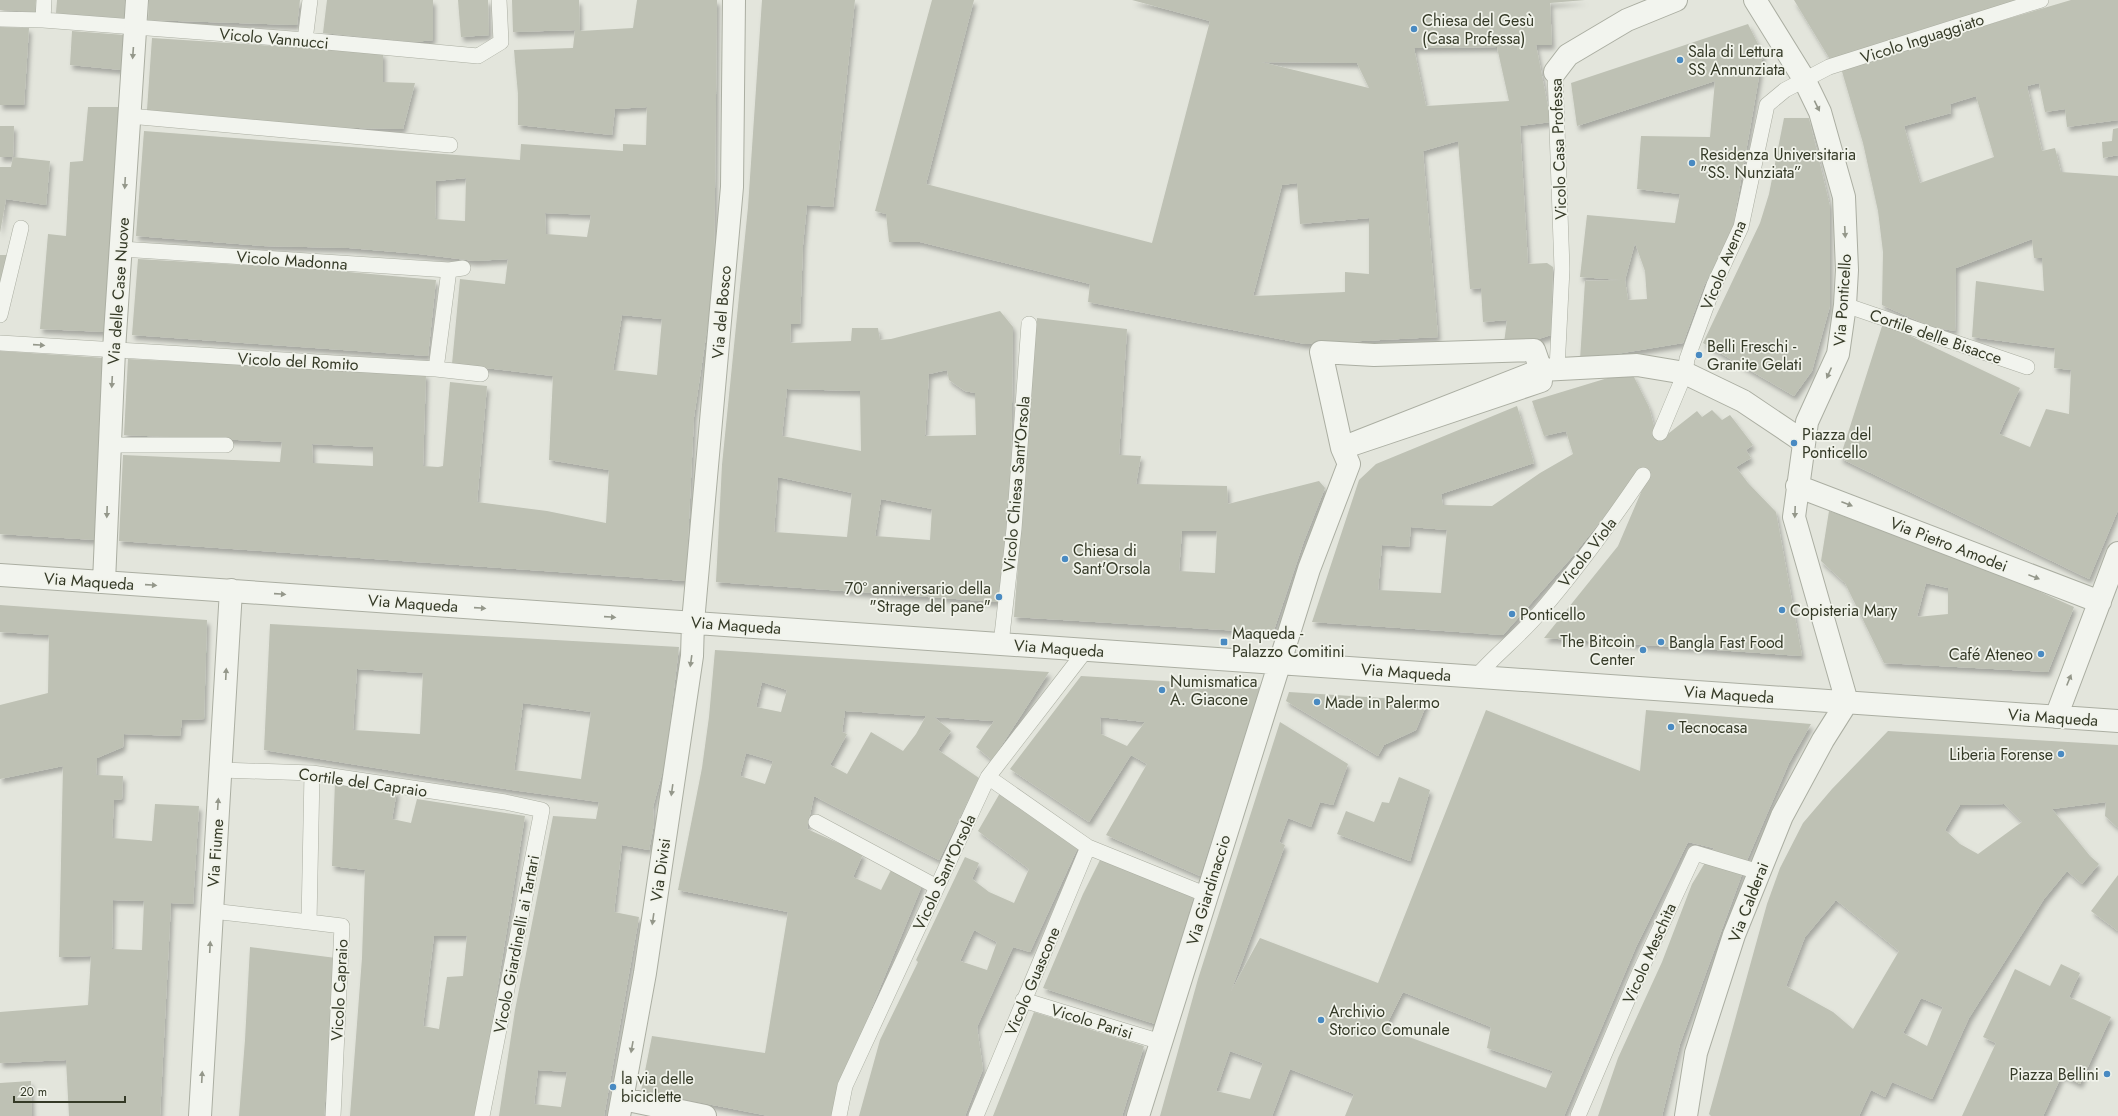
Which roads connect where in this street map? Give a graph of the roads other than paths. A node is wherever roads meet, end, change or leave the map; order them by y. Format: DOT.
graph roads {
  1 [pos="44,0"];
  2 [pos="136,0"];
  3 [pos="310,0"];
  4 [pos="499,0"];
  5 [pos="734,0"];
  6 [pos="1676,0"];
  7 [pos="1755,0"];
  8 [pos="2041,0"];
  9 [pos="0,19"];
  10 [pos="43,20"];
  11 [pos="135,28"];
  12 [pos="305,40"];
  13 [pos="1555,72"];
  14 [pos="1804,79"];
  15 [pos="129,116"];
  16 [pos="450,145"];
  17 [pos="21,228"];
  18 [pos="121,249"];
  19 [pos="1845,305"];
  20 [pos="0,315"];
  21 [pos="1029,324"];
  22 [pos="0,343"];
  23 [pos="114,350"];
  24 [pos="2027,367"];
  25 [pos="436,369"];
  26 [pos="1549,370"];
  27 [pos="1685,373"];
  28 [pos="481,374"];
  29 [pos="1660,433"];
  30 [pos="1804,442"];
  31 [pos="109,445"];
  32 [pos="226,445"];
  33 [pos="1342,448"];
  34 [pos="1643,475"];
  35 [pos="1797,486"];
  36 [pos="2118,553"];
  37 [pos="0,574"];
  38 [pos="104,582"];
  39 [pos="231,590"];
  40 [pos="2100,602"];
  41 [pos="693,622"];
  42 [pos="1001,644"];
  43 [pos="1086,650"];
  44 [pos="1278,663"];
  45 [pos="1476,677"];
  46 [pos="1847,702"];
  47 [pos="2056,717"];
  48 [pos="2118,721"];
  49 [pos="220,770"];
  50 [pos="312,773"];
  51 [pos="988,777"];
  52 [pos="505,802"];
  53 [pos="816,822"];
  54 [pos="1088,847"];
  55 [pos="1759,872"];
  56 [pos="937,887"];
  57 [pos="1207,895"];
  58 [pos="212,911"];
  59 [pos="309,922"];
  60 [pos="1024,1000"];
  61 [pos="1161,1042"];
  62 [pos="621,1107"];
  63 [pos="1687,1115"];
  64 [pos="200,1116"];
  65 [pos="333,1116"];
  66 [pos="482,1116"];
  67 [pos="705,1116"];
  68 [pos="839,1116"];
  69 [pos="976,1116"];
  70 [pos="1138,1116"];
  71 [pos="1578,1116"];
  1 -- 10 [label="lane"];
  2 -- 11 [label="street, Via delle Case Nuove"];
  3 -- 12 [label="lane"];
  4 -- 12 [label="lane, Vicolo Vannucci"];
  5 -- 41 [label="street, Via del Bosco"];
  6 -- 13 [label="street, Vicolo Casa Professa"];
  7 -- 14 [label="street, Via Ponticello"];
  8 -- 14 [label="lane, Vicolo Inguaggiato"];
  9 -- 10 [label="lane, Vicolo Vannucci"];
  10 -- 11 [label="lane, Vicolo Vannucci"];
  11 -- 12 [label="lane, Vicolo Vannucci"];
  11 -- 15 [label="street, Via delle Case Nuove, one-way"];
  13 -- 26 [label="lane, Vicolo Casa Professa"];
  14 -- 19 [label="street, Via Ponticello, one-way"];
  14 -- 27 [label="lane, Vicolo Averna"];
  15 -- 16 [label="lane"];
  15 -- 18 [label="street, Via delle Case Nuove, one-way"];
  17 -- 20 [label="lane"];
  18 -- 23 [label="street, Via delle Case Nuove"];
  18 -- 25 [label="lane, Vicolo Madonna"];
  19 -- 24 [label="lane, Cortile delle Bisacce"];
  19 -- 30 [label="street, Via Ponticello, one-way"];
  21 -- 42 [label="lane, Vicolo Chiesa Sant'Orsola"];
  22 -- 23 [label="lane, Vicolo del Romito, one-way"];
  23 -- 25 [label="lane, Vicolo del Romito"];
  23 -- 31 [label="street, Via delle Case Nuove, one-way"];
  25 -- 28 [label="lane, Vicolo del Romito"];
  26 -- 27 [label="street"];
  26 -- 33 [label="street"];
  26 -- 33 [label="street, Via Giardinaccio"];
  27 -- 29 [label="lane"];
  27 -- 30 [label="street"];
  30 -- 35 [label="street, Via Ponticello"];
  31 -- 32 [label="lane"];
  31 -- 38 [label="street, Via delle Case Nuove, one-way"];
  33 -- 44 [label="street, Via Giardinaccio"];
  34 -- 45 [label="lane, Vicolo Viola"];
  35 -- 40 [label="street, Via Pietro Amodei, one-way"];
  35 -- 46 [label="street, Via Ponticello, one-way"];
  36 -- 40 [label="street"];
  37 -- 38 [label="street, Via Maqueda"];
  38 -- 39 [label="street, Via Maqueda, one-way"];
  39 -- 41 [label="street, Via Maqueda, one-way"];
  49 -- 39 [label="street, Via Fiume, one-way"];
  47 -- 40 [label="street, one-way"];
  41 -- 42 [label="street, Via Maqueda"];
  41 -- 62 [label="street, Via Divisi, one-way"];
  42 -- 43 [label="street, Via Maqueda"];
  43 -- 44 [label="street, Via Maqueda"];
  43 -- 51 [label="lane, Vicolo Sant'Orsola"];
  44 -- 45 [label="street, Via Maqueda"];
  44 -- 57 [label="street, Via Giardinaccio"];
  45 -- 46 [label="street, Via Maqueda"];
  46 -- 47 [label="street, Via Maqueda"];
  46 -- 55 [label="street, Via Calderai"];
  47 -- 48 [label="street, Via Maqueda"];
  49 -- 50 [label="lane, Cortile del Capraio"];
  58 -- 49 [label="street, Via Fiume, one-way"];
  50 -- 52 [label="lane, Cortile del Capraio"];
  50 -- 59 [label="lane"];
  51 -- 54 [label="lane"];
  51 -- 56 [label="lane, Vicolo Sant'Orsola"];
  52 -- 66 [label="lane, Vicolo Giardinelli ai Tartari"];
  53 -- 56 [label="lane"];
  54 -- 57 [label="lane"];
  54 -- 60 [label="lane, Vicolo Guascone"];
  55 -- 63 [label="street, Via Calderai"];
  55 -- 71 [label="lane, Vicolo Meschita"];
  56 -- 68 [label="lane, Vicolo Sant'Orsola"];
  57 -- 61 [label="street, Via Giardinaccio"];
  58 -- 59 [label="lane"];
  64 -- 58 [label="street, Via Fiume, one-way"];
  59 -- 65 [label="lane, Vicolo Capraio"];
  60 -- 61 [label="lane, Vicolo Parisi"];
  60 -- 69 [label="lane, Vicolo Guascone"];
  61 -- 70 [label="street, Via Giardinaccio"];
  62 -- 67 [label="street"];
}
